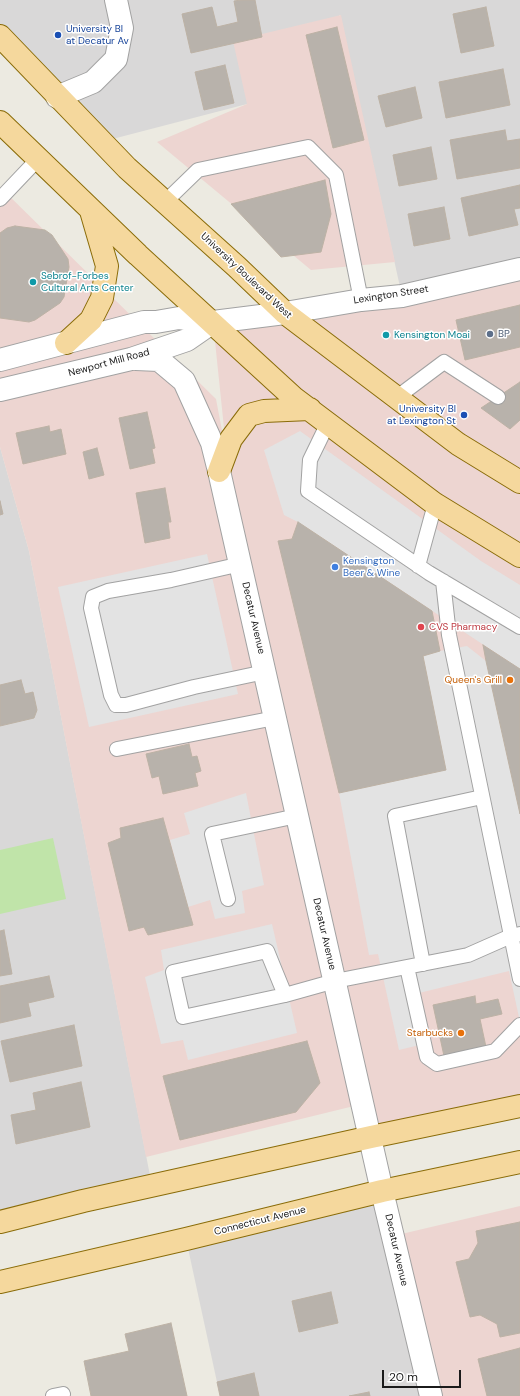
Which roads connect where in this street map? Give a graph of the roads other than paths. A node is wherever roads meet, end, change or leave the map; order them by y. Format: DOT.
graph roads {
  1 [pos="116,0"];
  2 [pos="0,36"];
  3 [pos="57,97"];
  4 [pos="0,122"];
  5 [pos="38,159"];
  6 [pos="0,199"];
  7 [pos="165,202"];
  8 [pos="91,210"];
  9 [pos="520,269"];
  10 [pos="361,300"];
  11 [pos="285,313"];
  12 [pos="213,322"];
  13 [pos="66,343"];
  14 [pos="131,359"];
  15 [pos="0,360"];
  16 [pos="0,390"];
  17 [pos="498,397"];
  18 [pos="396,398"];
  19 [pos="310,410"];
  20 [pos="328,423"];
  21 [pos="219,471"];
  22 [pos="520,482"];
  23 [pos="435,504"];
  24 [pos="520,556"];
  25 [pos="241,564"];
  26 [pos="418,566"];
  27 [pos="443,581"];
  28 [pos="520,627"];
  29 [pos="265,672"];
  30 [pos="275,718"];
  31 [pos="118,749"];
  32 [pos="482,797"];
  33 [pos="298,816"];
  34 [pos="228,899"];
  35 [pos="515,935"];
  36 [pos="423,964"];
  37 [pos="407,967"];
  38 [pos="520,979"];
  39 [pos="335,981"];
  40 [pos="285,995"];
  41 [pos="520,1025"];
  42 [pos="520,1106"];
  43 [pos="370,1136"];
  44 [pos="520,1162"];
  45 [pos="382,1192"];
  46 [pos="0,1222"];
  47 [pos="0,1282"];
  48 [pos="431,1396"];
  1 -- 3 [label="street"];
  2 -- 3 [label="main road, University Boulevard West"];
  3 -- 7 [label="main road, University Boulevard West"];
  4 -- 5 [label="main road"];
  5 -- 6 [label="lane"];
  5 -- 8 [label="main road"];
  7 -- 10 [label="lane"];
  7 -- 11 [label="main road, University Boulevard West"];
  8 -- 12 [label="main road"];
  8 -- 13 [label="main road"];
  9 -- 10 [label="street, Lexington Street"];
  10 -- 11 [label="street, Lexington Street"];
  11 -- 12 [label="street, Newport Mill Road"];
  11 -- 18 [label="main road, University Boulevard West"];
  12 -- 13 [label="street, Newport Mill Road"];
  12 -- 14 [label="street, Newport Mill Road"];
  12 -- 19 [label="main road"];
  13 -- 15 [label="street, Newport Mill Road"];
  14 -- 16 [label="street, Newport Mill Road"];
  14 -- 21 [label="street, Decatur Avenue"];
  17 -- 18 [label="lane"];
  18 -- 22 [label="main road, University Boulevard West"];
  19 -- 20 [label="main road"];
  19 -- 21 [label="main road"];
  20 -- 23 [label="main road"];
  20 -- 26 [label="lane"];
  21 -- 25 [label="street, Decatur Avenue"];
  23 -- 24 [label="main road"];
  23 -- 26 [label="lane"];
  25 -- 29 [label="street, Decatur Avenue"];
  25 -- 29 [label="lane"];
  26 -- 27 [label="lane"];
  27 -- 28 [label="lane"];
  27 -- 32 [label="lane"];
  29 -- 30 [label="street, Decatur Avenue"];
  30 -- 31 [label="lane"];
  30 -- 33 [label="street, Decatur Avenue"];
  32 -- 35 [label="lane"];
  32 -- 36 [label="lane"];
  33 -- 34 [label="lane"];
  33 -- 39 [label="street, Decatur Avenue"];
  35 -- 36 [label="lane"];
  35 -- 38 [label="lane"];
  36 -- 37 [label="lane"];
  37 -- 39 [label="lane"];
  37 -- 41 [label="lane"];
  39 -- 40 [label="lane"];
  39 -- 43 [label="street, Decatur Avenue"];
  40 -- 40 [label="lane"];
  42 -- 43 [label="main road"];
  43 -- 45 [label="street, Decatur Avenue"];
  43 -- 46 [label="main road"];
  44 -- 45 [label="main road, Connecticut Avenue"];
  45 -- 47 [label="main road, Connecticut Avenue"];
  45 -- 48 [label="street, Decatur Avenue"];
}
